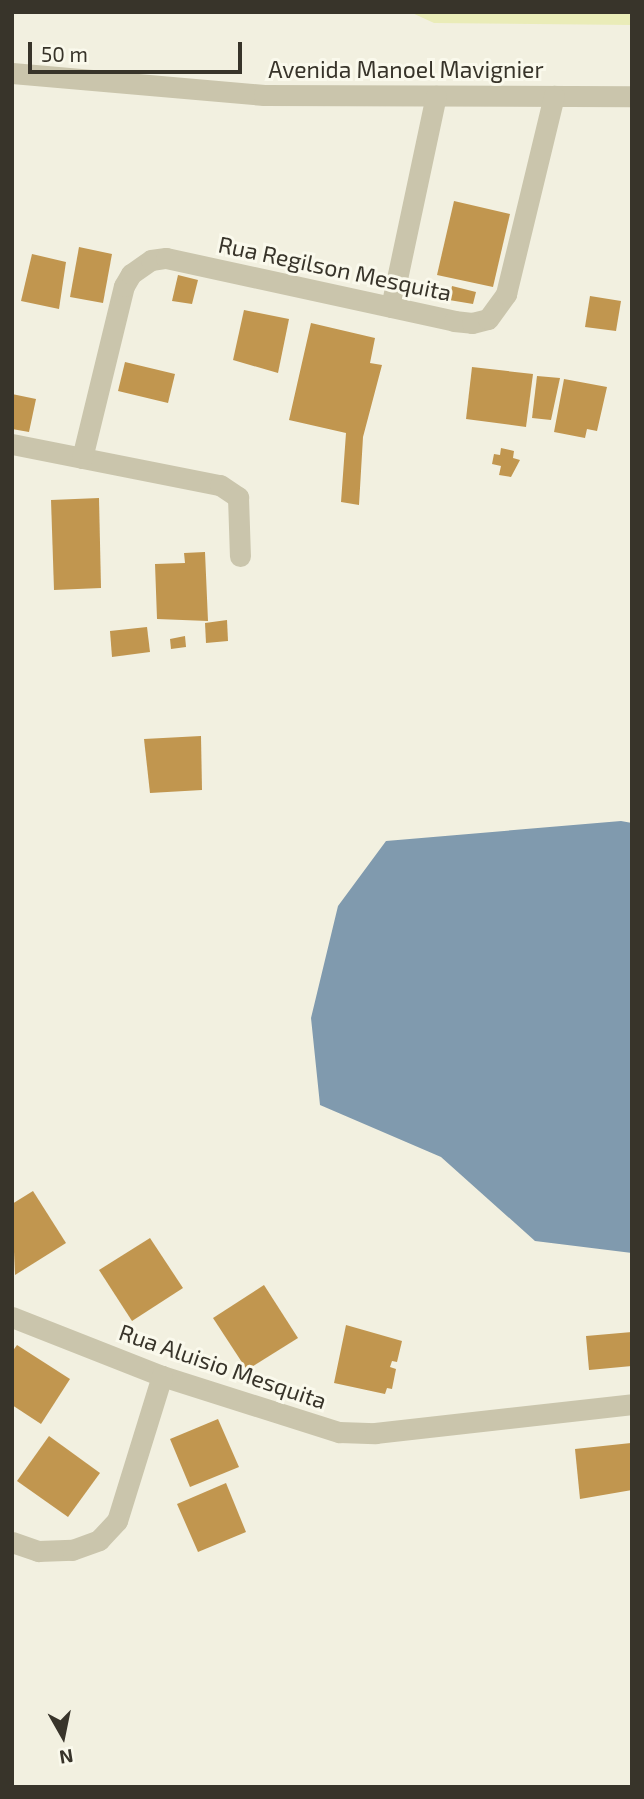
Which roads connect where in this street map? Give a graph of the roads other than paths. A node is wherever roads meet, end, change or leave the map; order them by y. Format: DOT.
graph roads {
  1 [pos="12,73"];
  2 [pos="436,96"];
  3 [pos="554,96"];
  4 [pos="632,96"];
  5 [pos="391,307"];
  6 [pos="12,444"];
  7 [pos="82,458"];
  8 [pos="240,556"];
  9 [pos="12,1317"];
  10 [pos="162,1376"];
  11 [pos="632,1404"];
  12 [pos="12,1542"];
  1 -- 2 [label="street, Avenida Manoel Mavignier"];
  2 -- 3 [label="street, Avenida Manoel Mavignier"];
  2 -- 5 [label="street"];
  3 -- 4 [label="street, Avenida Manoel Mavignier"];
  3 -- 5 [label="street, Rua Regilson Mesquita"];
  5 -- 7 [label="street, Rua Regilson Mesquita"];
  6 -- 7 [label="street"];
  7 -- 8 [label="street"];
  9 -- 10 [label="street, Rua Aluisio Mesquita"];
  10 -- 11 [label="street, Rua Aluisio Mesquita"];
  10 -- 12 [label="street"];
}
